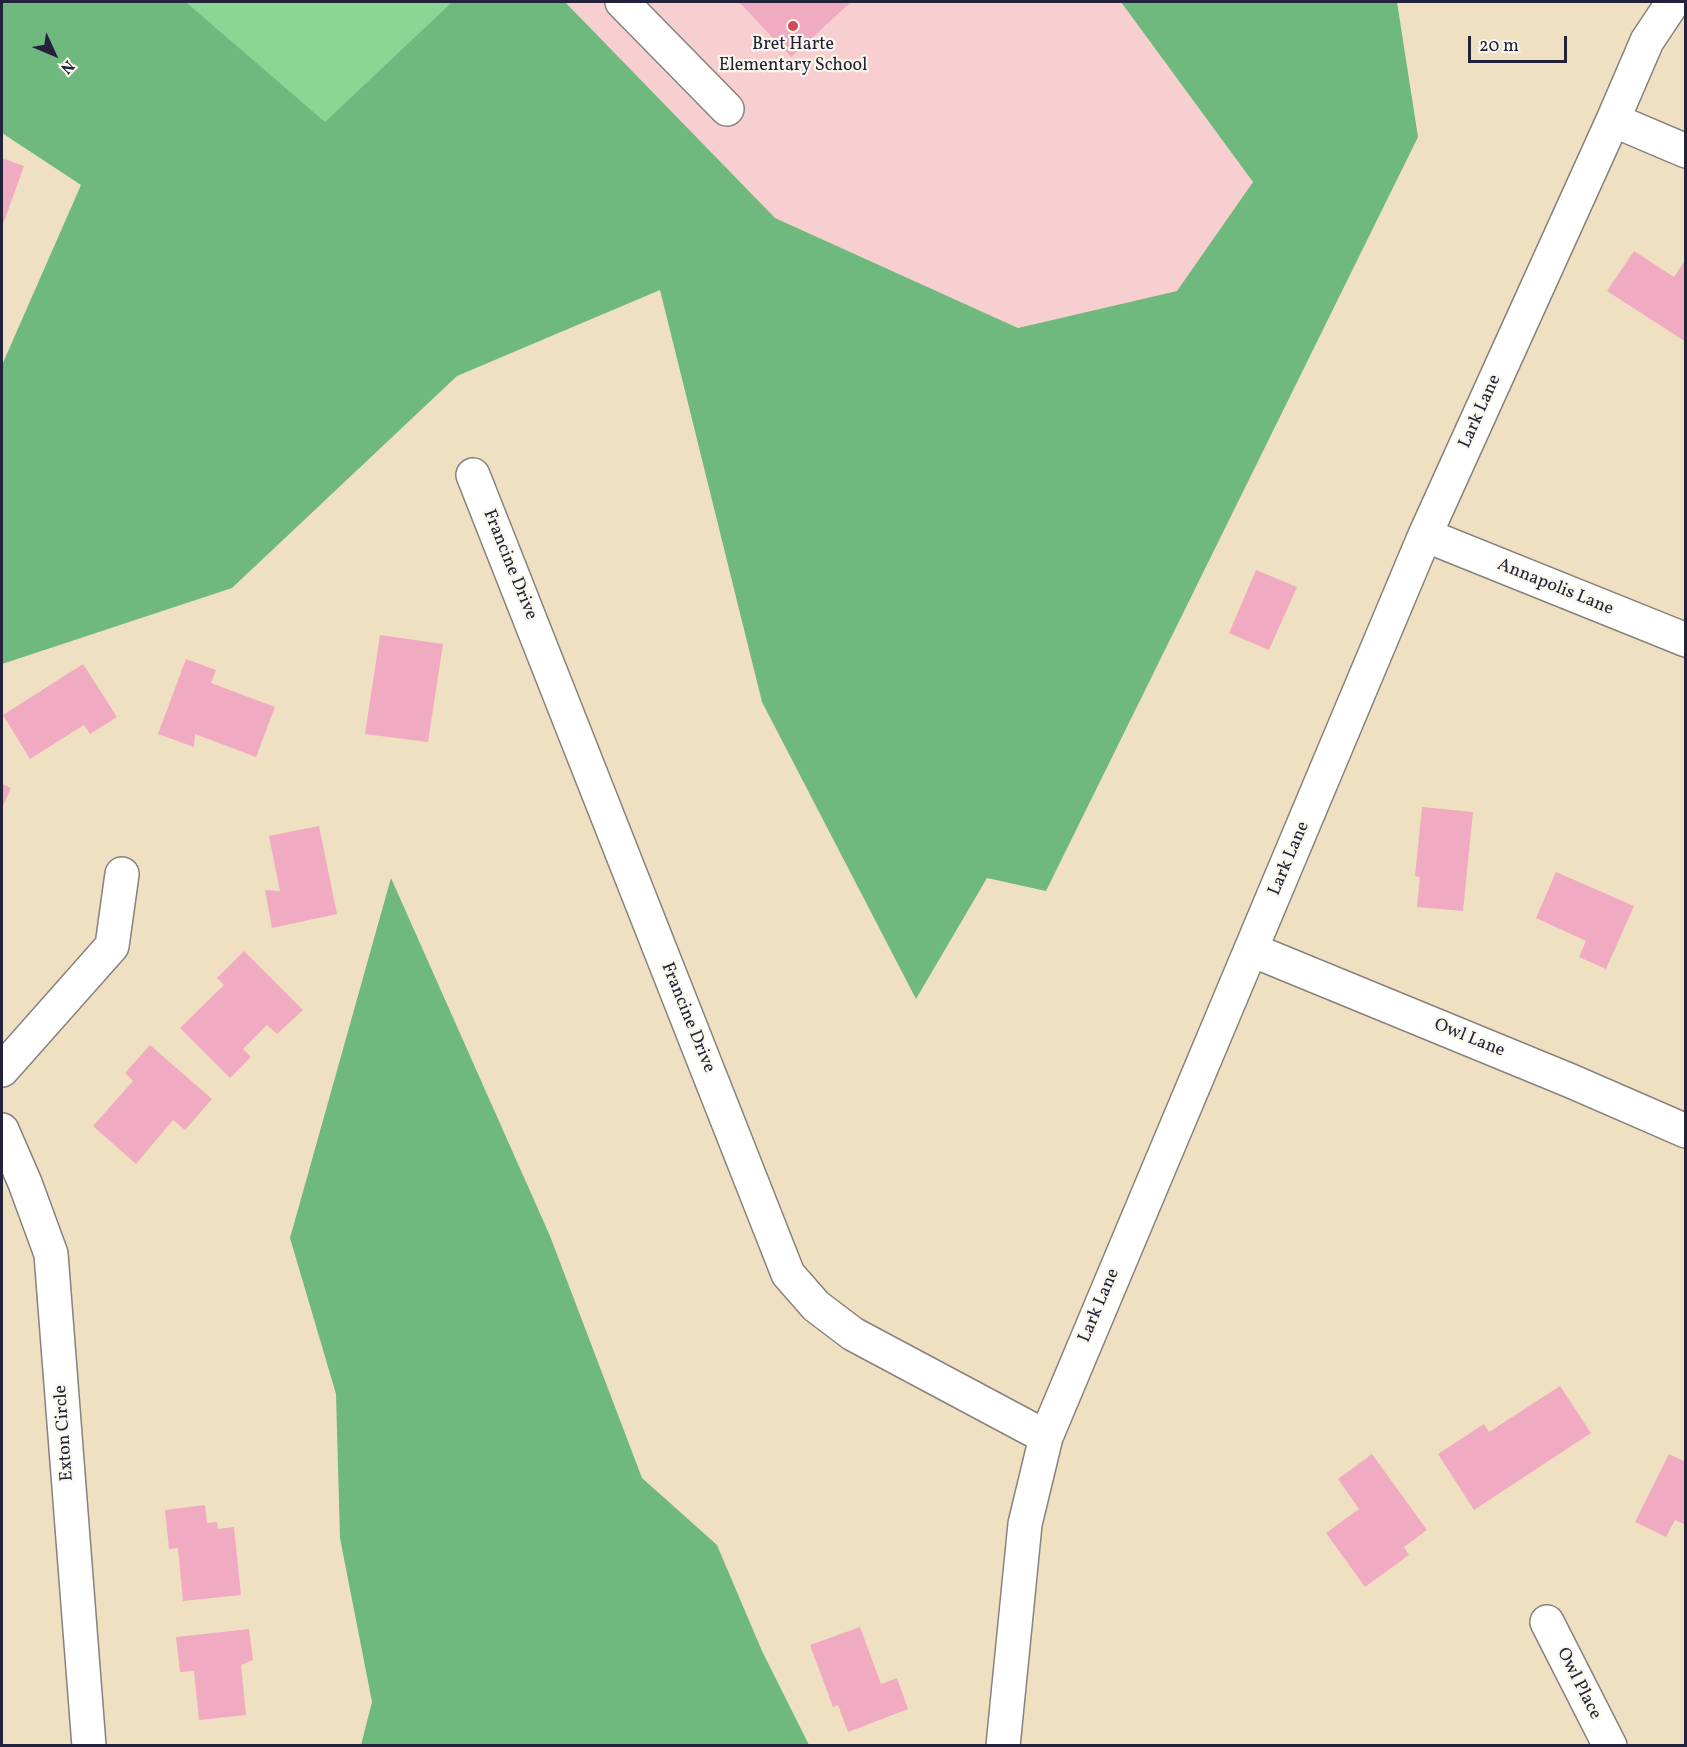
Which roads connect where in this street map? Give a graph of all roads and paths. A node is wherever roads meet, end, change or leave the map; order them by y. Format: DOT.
graph roads {
  1 [pos="622,2"];
  2 [pos="1672,2"];
  3 [pos="727,109"];
  4 [pos="1613,120"];
  5 [pos="1686,151"];
  6 [pos="473,475"];
  7 [pos="1425,535"];
  8 [pos="1686,640"];
  9 [pos="122,874"];
  10 [pos="1252,950"];
  11 [pos="2,1070"];
  12 [pos="2,1130"];
  13 [pos="1686,1131"];
  14 [pos="1046,1437"];
  15 [pos="1547,1622"];
  16 [pos="89,1746"];
  17 [pos="1003,1746"];
  18 [pos="1610,1746"];
  1 -- 3 [label="street"];
  2 -- 4 [label="street, Lark Lane"];
  4 -- 5 [label="street"];
  4 -- 7 [label="street, Lark Lane"];
  6 -- 14 [label="street, Francine Drive"];
  7 -- 8 [label="street, Annapolis Lane"];
  7 -- 10 [label="street, Lark Lane"];
  9 -- 11 [label="street"];
  10 -- 13 [label="street, Owl Lane"];
  10 -- 14 [label="street, Lark Lane"];
  12 -- 16 [label="street, Exton Circle"];
  14 -- 17 [label="street, Lark Lane"];
  15 -- 18 [label="street, Owl Place"];
}
